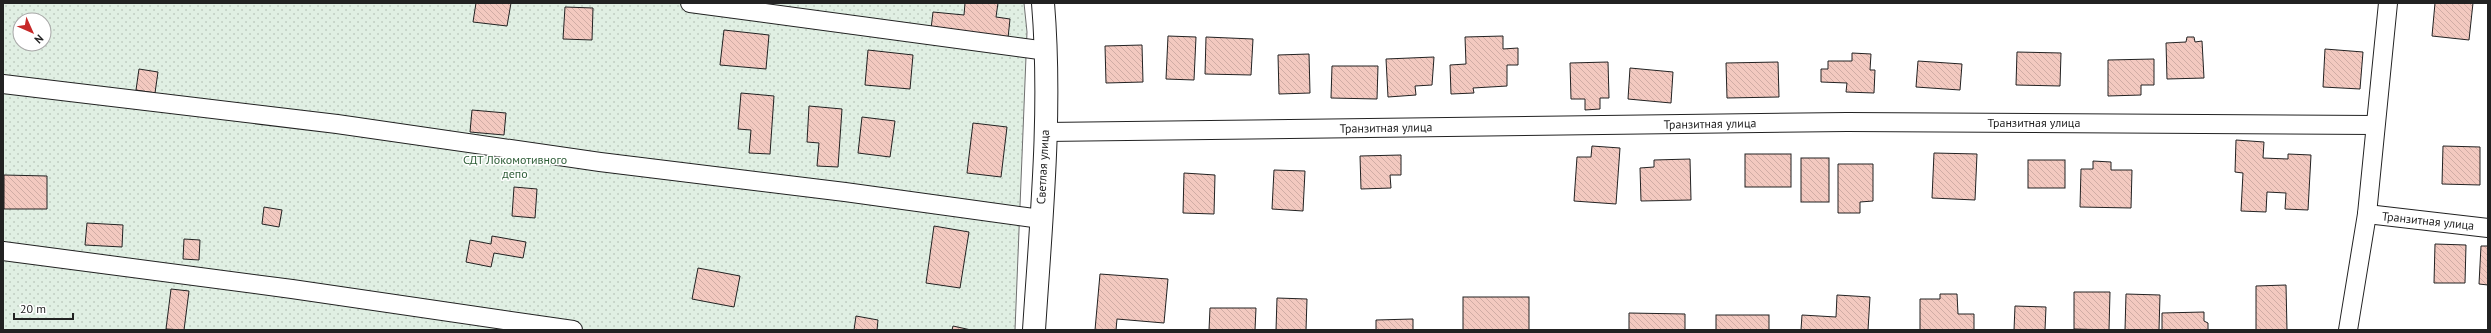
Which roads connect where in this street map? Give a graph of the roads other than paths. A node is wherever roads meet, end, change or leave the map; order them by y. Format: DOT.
graph roads {
  1 [pos="690,3"];
  2 [pos="1043,3"];
  3 [pos="2388,3"];
  4 [pos="1047,51"];
  5 [pos="3,84"];
  6 [pos="2375,126"];
  7 [pos="1045,132"];
  8 [pos="2367,214"];
  9 [pos="1041,219"];
  10 [pos="2488,228"];
  11 [pos="3,252"];
  12 [pos="573,330"];
  13 [pos="1034,330"];
  14 [pos="2348,330"];
  1 -- 4 [label="street"];
  2 -- 4 [label="street, Светлая улица"];
  3 -- 6 [label="street"];
  4 -- 7 [label="street, Светлая улица"];
  5 -- 9 [label="street"];
  6 -- 7 [label="street, Транзитная улица"];
  6 -- 8 [label="street"];
  7 -- 9 [label="street, Светлая улица"];
  8 -- 10 [label="street, Транзитная улица"];
  8 -- 14 [label="street"];
  9 -- 13 [label="street, Светлая улица"];
  11 -- 12 [label="street"];
}
